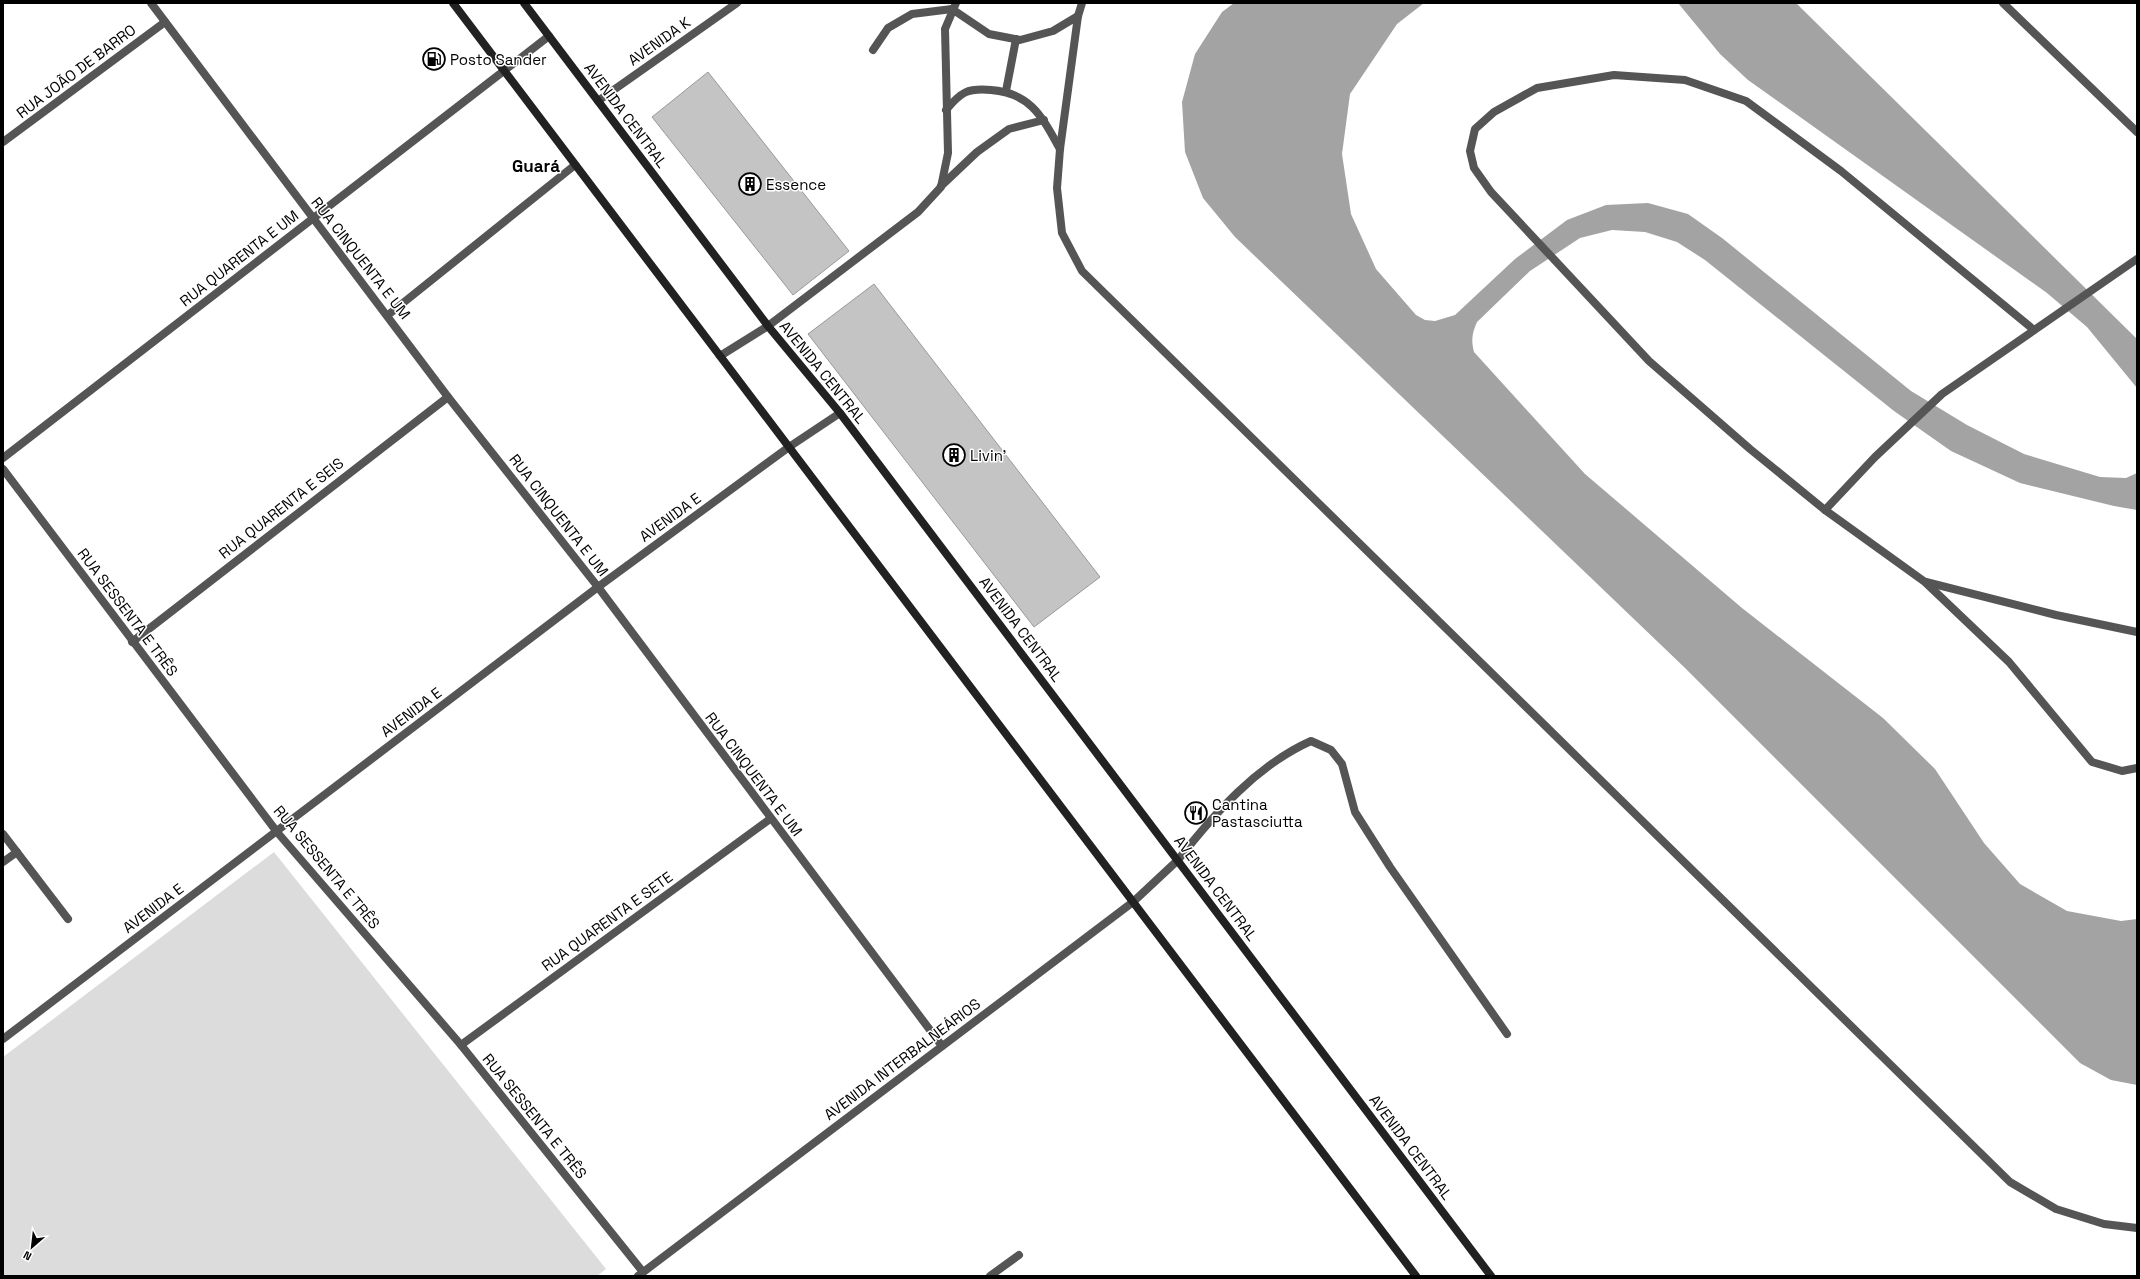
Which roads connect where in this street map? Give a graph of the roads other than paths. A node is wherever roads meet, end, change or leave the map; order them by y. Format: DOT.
graph roads {
  1 [pos="151,3"];
  2 [pos="453,3"];
  3 [pos="524,3"];
  4 [pos="737,3"];
  5 [pos="1082,3"];
  6 [pos="2003,3"];
  7 [pos="954,6"];
  8 [pos="1078,16"];
  9 [pos="166,22"];
  10 [pos="549,36"];
  11 [pos="1016,40"];
  12 [pos="873,50"];
  13 [pos="504,70"];
  14 [pos="1006,91"];
  15 [pos="598,102"];
  16 [pos="946,110"];
  17 [pos="1044,120"];
  18 [pos="2137,132"];
  19 [pos="3,142"];
  20 [pos="1060,149"];
  21 [pos="575,165"];
  22 [pos="941,187"];
  23 [pos="313,219"];
  24 [pos="2137,259"];
  25 [pos="388,315"];
  26 [pos="768,326"];
  27 [pos="2034,330"];
  28 [pos="720,356"];
  29 [pos="448,396"];
  30 [pos="840,413"];
  31 [pos="789,447"];
  32 [pos="3,458"];
  33 [pos="3,469"];
  34 [pos="1825,510"];
  35 [pos="1925,582"];
  36 [pos="598,587"];
  37 [pos="2137,632"];
  38 [pos="132,642"];
  39 [pos="2137,768"];
  40 [pos="770,819"];
  41 [pos="277,832"];
  42 [pos="3,834"];
  43 [pos="17,852"];
  44 [pos="1178,860"];
  45 [pos="3,862"];
  46 [pos="1134,902"];
  47 [pos="68,919"];
  48 [pos="1507,1034"];
  49 [pos="3,1039"];
  50 [pos="460,1045"];
  51 [pos="942,1046"];
  52 [pos="2137,1228"];
  53 [pos="1019,1254"];
  54 [pos="641,1274"];
  55 [pos="990,1276"];
  56 [pos="1416,1276"];
  57 [pos="1491,1276"];
  1 -- 9 [label="street, RUA CINQUENTA E UM"];
  2 -- 13 [label="main road"];
  3 -- 10 [label="main road, AVENIDA CENTRAL"];
  4 -- 15 [label="street, AVENIDA K"];
  5 -- 8 [label="street"];
  6 -- 18 [label="street"];
  7 -- 11 [label="street"];
  7 -- 12 [label="street"];
  7 -- 16 [label="street"];
  8 -- 11 [label="street"];
  8 -- 20 [label="street"];
  9 -- 19 [label="street, RUA JOÃO DE BARRO"];
  9 -- 23 [label="street, RUA CINQUENTA E UM"];
  10 -- 13 [label="street, RUA QUARENTA E UM"];
  10 -- 15 [label="main road, AVENIDA CENTRAL"];
  11 -- 14 [label="street"];
  13 -- 21 [label="main road"];
  13 -- 23 [label="street, RUA QUARENTA E UM"];
  14 -- 16 [label="street"];
  14 -- 17 [label="street"];
  15 -- 26 [label="main road, AVENIDA CENTRAL"];
  16 -- 22 [label="street"];
  17 -- 20 [label="street"];
  17 -- 22 [label="street"];
  20 -- 52 [label="street"];
  21 -- 25 [label="street"];
  21 -- 28 [label="main road"];
  22 -- 26 [label="street"];
  23 -- 25 [label="street, RUA CINQUENTA E UM"];
  23 -- 32 [label="street, RUA QUARENTA E UM"];
  24 -- 27 [label="street"];
  25 -- 29 [label="street, RUA CINQUENTA E UM"];
  26 -- 28 [label="street"];
  26 -- 30 [label="main road, AVENIDA CENTRAL"];
  27 -- 34 [label="street"];
  27 -- 34 [label="street"];
  28 -- 31 [label="main road"];
  29 -- 36 [label="street, RUA CINQUENTA E UM"];
  29 -- 38 [label="street, RUA QUARENTA E SEIS"];
  30 -- 31 [label="street, AVENIDA E"];
  30 -- 44 [label="main road, AVENIDA CENTRAL"];
  31 -- 36 [label="street, AVENIDA E"];
  31 -- 46 [label="main road"];
  33 -- 38 [label="street, RUA SESSENTA E TRÊS"];
  34 -- 35 [label="street"];
  35 -- 37 [label="street"];
  35 -- 39 [label="street"];
  36 -- 40 [label="street, RUA CINQUENTA E UM"];
  36 -- 41 [label="street, AVENIDA E"];
  38 -- 41 [label="street, RUA SESSENTA E TRÊS"];
  40 -- 50 [label="street, RUA QUARENTA E SETE"];
  40 -- 51 [label="street, RUA CINQUENTA E UM"];
  41 -- 49 [label="street, AVENIDA E"];
  41 -- 50 [label="street, RUA SESSENTA E TRÊS"];
  42 -- 43 [label="street"];
  43 -- 45 [label="street"];
  43 -- 47 [label="street"];
  44 -- 46 [label="street, AVENIDA INTERBALNEÁRIOS"];
  44 -- 48 [label="street, AVENIDA INTERBALNEÁRIOS"];
  44 -- 57 [label="main road, AVENIDA CENTRAL"];
  46 -- 51 [label="street, AVENIDA INTERBALNEÁRIOS"];
  46 -- 56 [label="main road"];
  50 -- 54 [label="street, RUA SESSENTA E TRÊS"];
  51 -- 54 [label="street, AVENIDA INTERBALNEÁRIOS"];
  53 -- 55 [label="street"];
}
